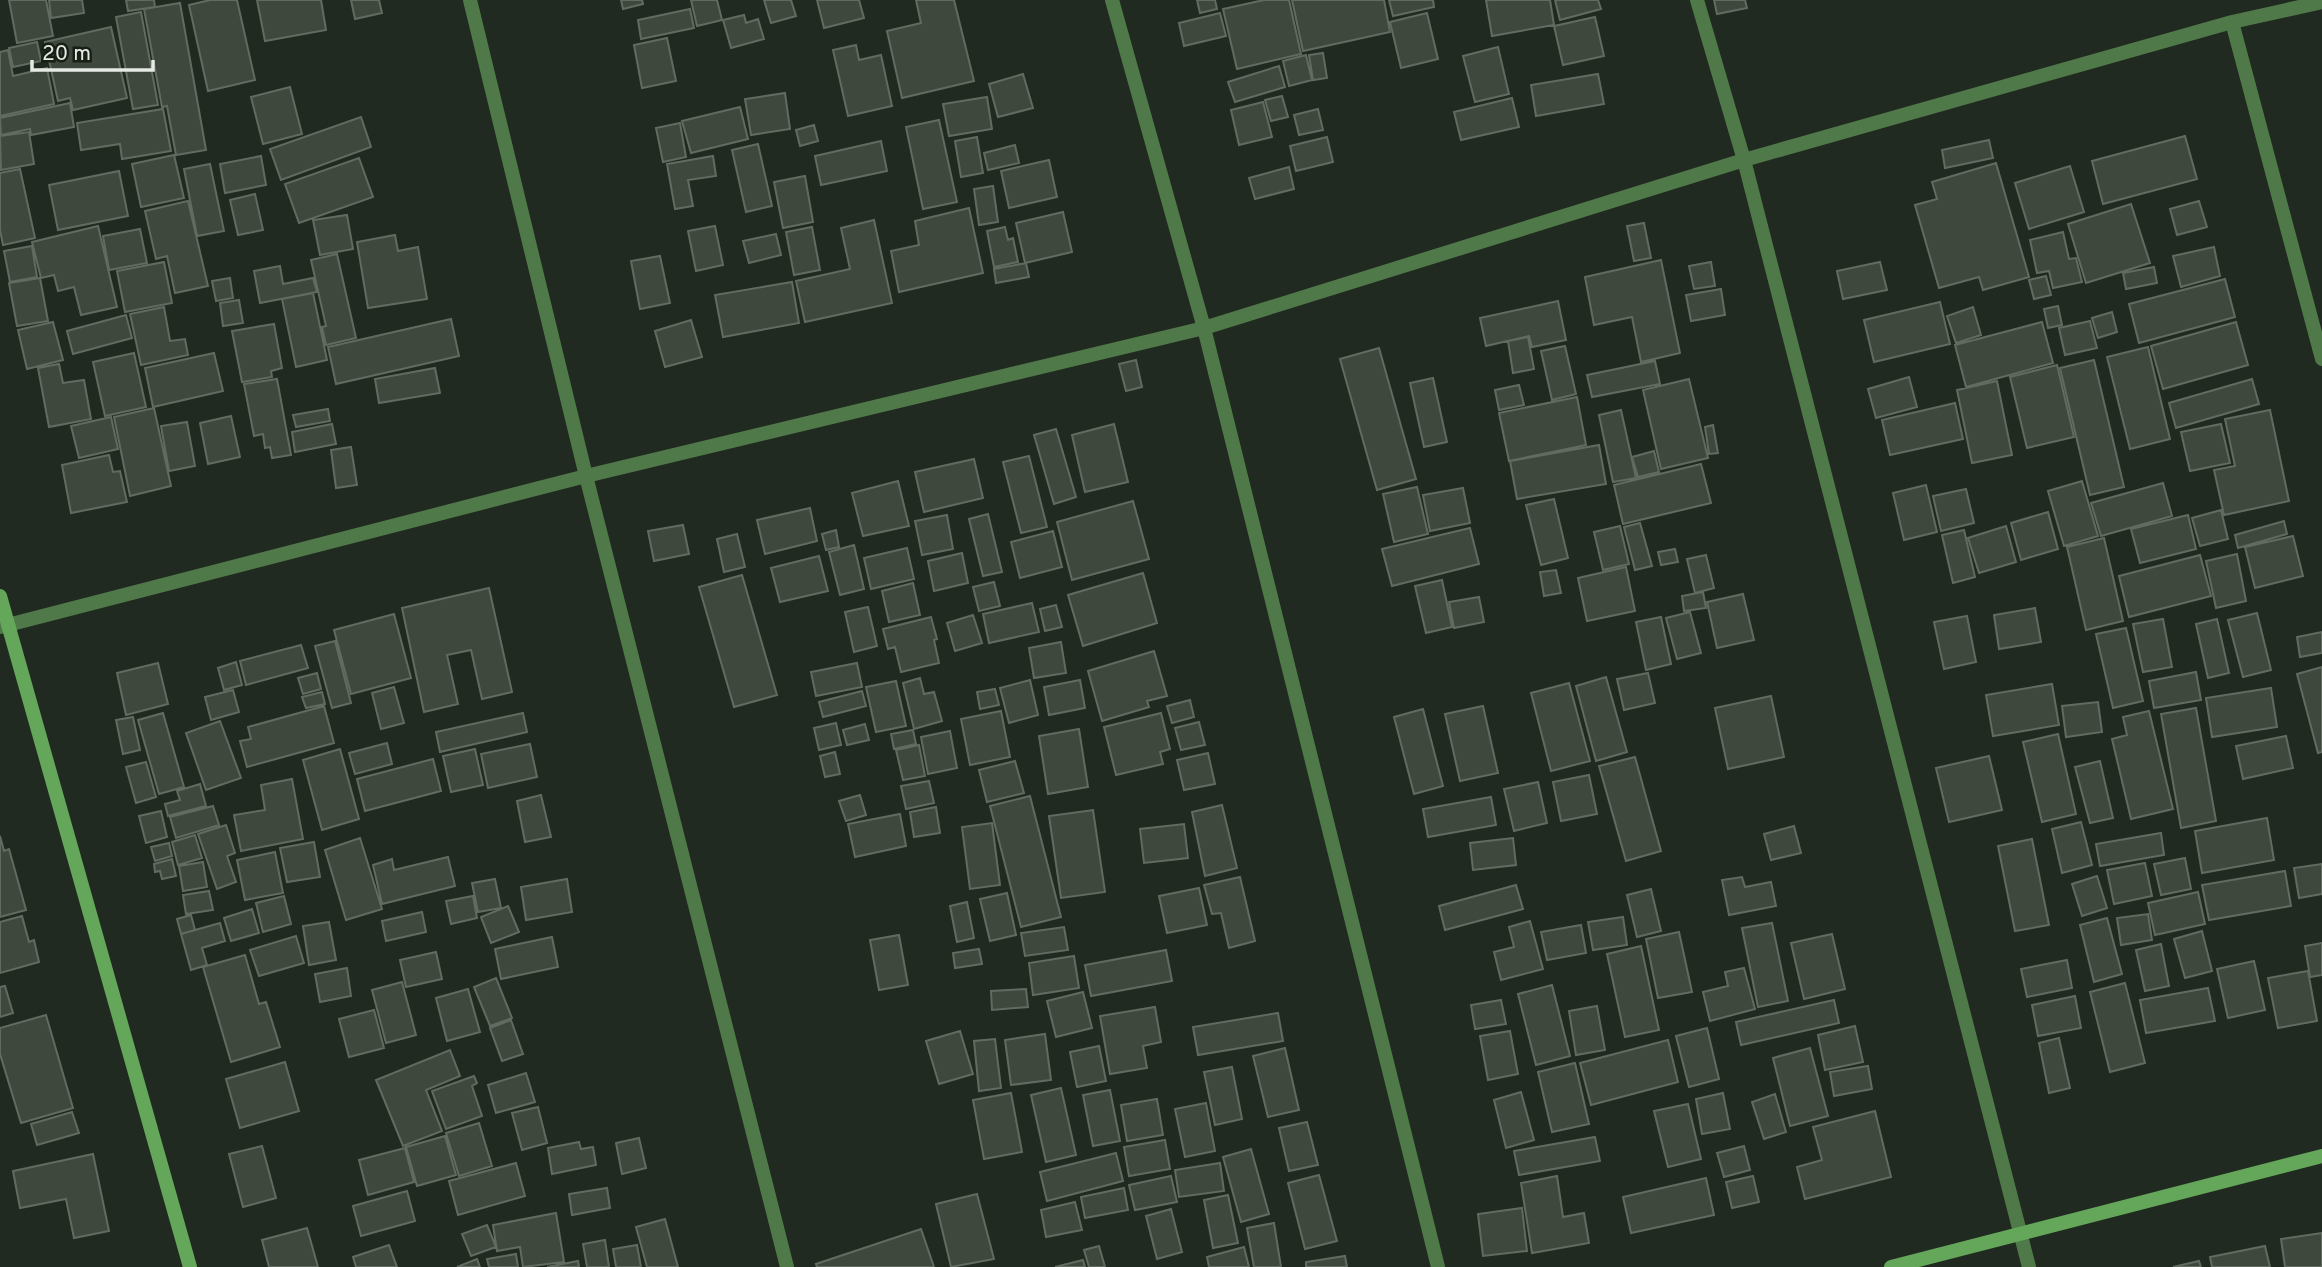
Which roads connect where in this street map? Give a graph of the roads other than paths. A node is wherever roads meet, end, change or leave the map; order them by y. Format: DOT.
graph roads {
  1 [pos="470,0"];
  2 [pos="1112,0"];
  3 [pos="1697,0"];
  4 [pos="2322,2"];
  5 [pos="2232,22"];
  6 [pos="1744,160"];
  7 [pos="1204,328"];
  8 [pos="2322,359"];
  9 [pos="586,476"];
  10 [pos="0,596"];
  11 [pos="4,626"];
  12 [pos="2322,1156"];
  13 [pos="2020,1233"];
  14 [pos="190,1267"];
  15 [pos="787,1267"];
  16 [pos="1438,1267"];
  17 [pos="1891,1267"];
  18 [pos="2029,1267"];
  1 -- 9 [label="street"];
  2 -- 7 [label="street"];
  3 -- 6 [label="street"];
  4 -- 5 [label="street"];
  5 -- 6 [label="street"];
  5 -- 8 [label="street"];
  6 -- 7 [label="street"];
  6 -- 13 [label="street"];
  7 -- 9 [label="street"];
  7 -- 16 [label="street"];
  9 -- 11 [label="street"];
  9 -- 15 [label="street"];
  10 -- 11 [label="main road"];
  11 -- 14 [label="main road"];
  12 -- 13 [label="main road"];
  13 -- 17 [label="main road"];
  13 -- 18 [label="street"];
}
